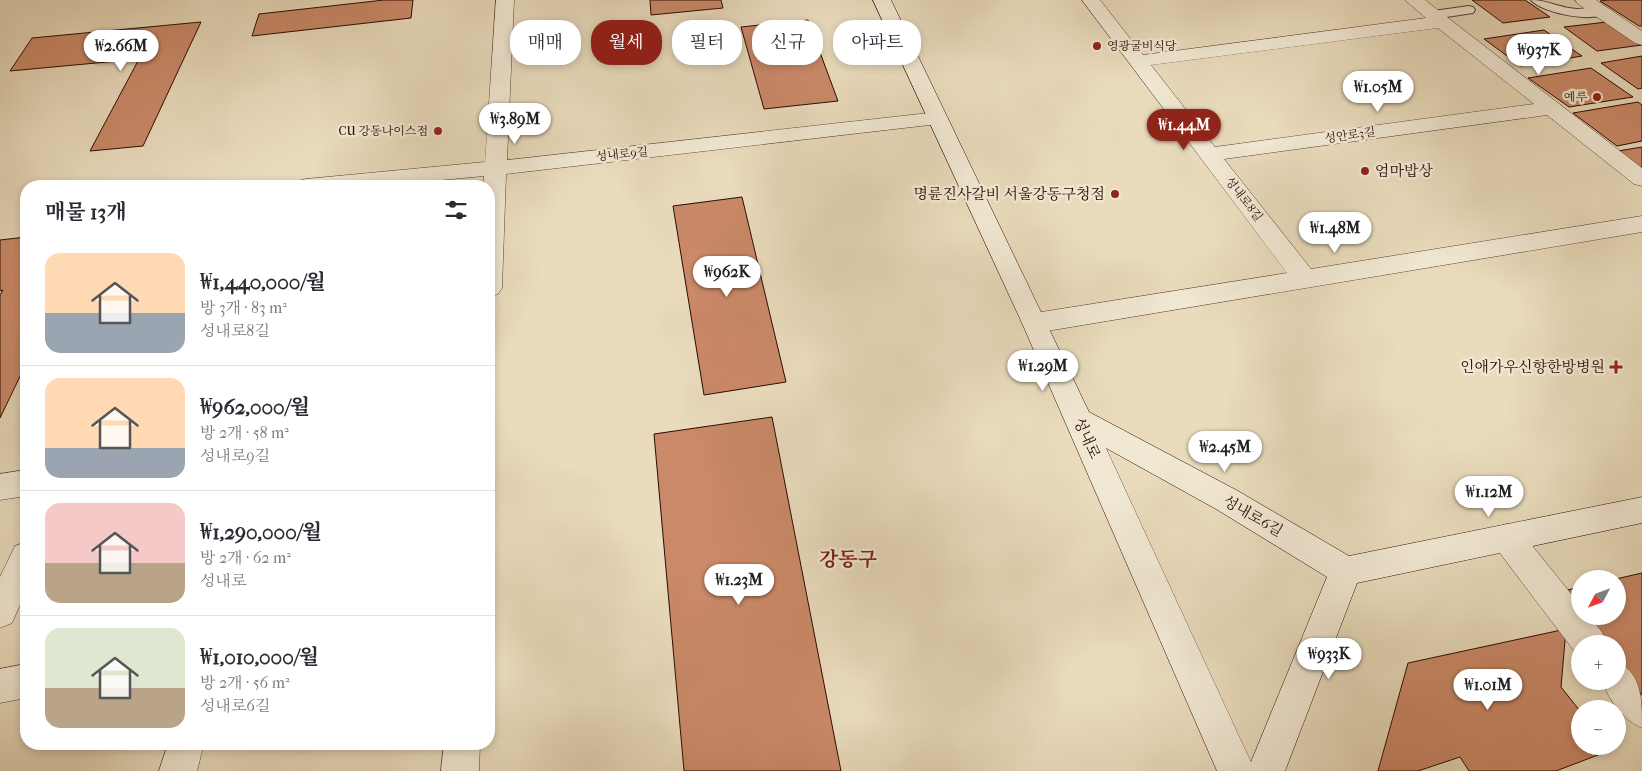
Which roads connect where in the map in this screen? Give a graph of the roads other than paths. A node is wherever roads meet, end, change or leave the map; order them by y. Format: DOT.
graph roads {
  1 [pos="506,0"];
  2 [pos="886,0"];
  3 [pos="1091,0"];
  4 [pos="1414,0"];
  5 [pos="1537,0"];
  6 [pos="1584,0"];
  7 [pos="1470,10"];
  8 [pos="1441,12"];
  9 [pos="1601,12"];
  10 [pos="1642,39"];
  11 [pos="1138,61"];
  12 [pos="1551,108"];
  13 [pos="938,118"];
  14 [pos="1209,154"];
  15 [pos="496,168"];
  16 [pos="1642,179"];
  17 [pos="369,180"];
  18 [pos="495,185"];
  19 [pos="1642,224"];
  20 [pos="1305,279"];
  21 [pos="1035,323"];
  22 [pos="1079,420"];
  23 [pos="20,484"];
  24 [pos="0,487"];
  25 [pos="1642,510"];
  26 [pos="1507,538"];
  27 [pos="20,569"];
  28 [pos="1346,571"];
  29 [pos="0,612"];
  30 [pos="1583,635"];
  31 [pos="20,682"];
  32 [pos="0,686"];
  33 [pos="1626,689"];
  34 [pos="1642,710"];
  35 [pos="184,750"];
  36 [pos="462,750"];
  37 [pos="178,771"];
  38 [pos="460,771"];
  39 [pos="1236,771"];
  40 [pos="1266,771"];
  1 -- 15 [label="street"];
  2 -- 13 [label="street, 성내로"];
  3 -- 11 [label="street, 성내로8길"];
  4 -- 8 [label="street"];
  5 -- 9 [label="lane"];
  6 -- 9 [label="street"];
  7 -- 8 [label="lane"];
  8 -- 11 [label="street"];
  8 -- 12 [label="street"];
  9 -- 10 [label="street"];
  11 -- 14 [label="street, 성내로8길"];
  12 -- 14 [label="street, 성안로3길"];
  12 -- 16 [label="street"];
  13 -- 15 [label="street, 성내로9길"];
  13 -- 21 [label="street, 성내로"];
  14 -- 20 [label="street, 성내로8길"];
  15 -- 17 [label="street, 성내로9길"];
  15 -- 18 [label="street"];
  19 -- 20 [label="street"];
  20 -- 21 [label="street"];
  21 -- 22 [label="street, 성내로"];
  22 -- 28 [label="street, 성내로6길"];
  22 -- 39 [label="street, 성내로"];
  23 -- 24 [label="street"];
  25 -- 26 [label="street"];
  26 -- 28 [label="street"];
  26 -- 30 [label="street"];
  27 -- 29 [label="street"];
  28 -- 40 [label="street"];
  31 -- 32 [label="street"];
  33 -- 34 [label="street"];
  35 -- 37 [label="street"];
  36 -- 38 [label="street"];
}
